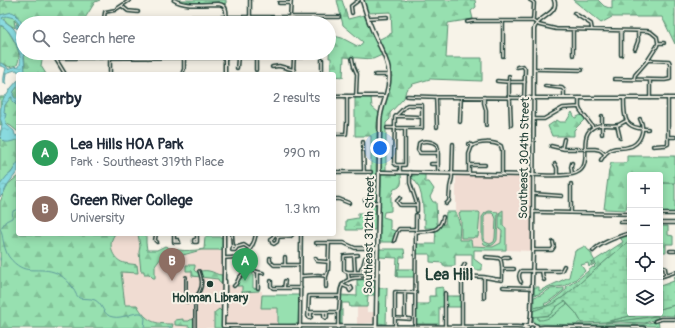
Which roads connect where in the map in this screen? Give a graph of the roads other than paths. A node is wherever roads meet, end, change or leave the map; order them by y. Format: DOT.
graph roads {
  1 [pos="130,0"];
  2 [pos="174,0"];
  3 [pos="250,0"];
  4 [pos="291,0"];
  5 [pos="360,0"];
  6 [pos="530,0"];
  7 [pos="554,0"];
  8 [pos="279,3"];
  9 [pos="291,3"];
  10 [pos="122,6"];
  11 [pos="138,12"];
  12 [pos="352,13"];
  13 [pos="574,13"];
  14 [pos="104,16"];
  15 [pos="226,16"];
  16 [pos="250,16"];
  17 [pos="290,16"];
  18 [pos="387,17"];
  19 [pos="368,18"];
  20 [pos="503,21"];
  21 [pos="533,21"];
  22 [pos="467,22"];
  23 [pos="536,24"];
  24 [pos="573,30"];
  25 [pos="592,30"];
  26 [pos="621,30"];
  27 [pos="638,31"];
  28 [pos="658,43"];
  29 [pos="664,43"];
  30 [pos="635,49"];
  31 [pos="573,55"];
  32 [pos="622,55"];
  33 [pos="503,56"];
  34 [pos="352,58"];
  35 [pos="56,60"];
  36 [pos="110,60"];
  37 [pos="184,60"];
  38 [pos="226,60"];
  39 [pos="238,60"];
  40 [pos="256,60"];
  41 [pos="294,60"];
  42 [pos="322,60"];
  43 [pos="648,60"];
  44 [pos="272,67"];
  45 [pos="517,67"];
  46 [pos="237,68"];
  47 [pos="534,69"];
  48 [pos="256,70"];
  49 [pos="294,70"];
  50 [pos="582,70"];
  51 [pos="64,72"];
  52 [pos="110,72"];
  53 [pos="183,72"];
  54 [pos="225,72"];
  55 [pos="322,72"];
  56 [pos="375,75"];
  57 [pos="389,75"];
  58 [pos="509,76"];
  59 [pos="614,79"];
  60 [pos="634,79"];
  61 [pos="650,79"];
  62 [pos="497,81"];
  63 [pos="510,82"];
  64 [pos="525,82"];
  65 [pos="545,86"];
  66 [pos="336,96"];
  67 [pos="347,96"];
  68 [pos="356,96"];
  69 [pos="385,96"];
  70 [pos="407,96"];
  71 [pos="436,97"];
  72 [pos="461,97"];
  73 [pos="484,97"];
  74 [pos="509,97"];
  75 [pos="524,98"];
  76 [pos="534,98"];
  77 [pos="564,98"];
  78 [pos="579,98"];
  79 [pos="624,98"];
  80 [pos="650,98"];
  81 [pos="668,98"];
  82 [pos="675,98"];
  83 [pos="579,107"];
  84 [pos="396,116"];
  85 [pos="422,116"];
  86 [pos="602,116"];
  87 [pos="534,119"];
  88 [pos="640,119"];
  89 [pos="626,121"];
  90 [pos="460,122"];
  91 [pos="486,125"];
  92 [pos="511,125"];
  93 [pos="602,125"];
  94 [pos="618,125"];
  95 [pos="437,127"];
  96 [pos="593,127"];
  97 [pos="387,128"];
  98 [pos="394,128"];
  99 [pos="405,128"];
  100 [pos="642,129"];
  101 [pos="648,129"];
  102 [pos="584,133"];
  103 [pos="336,134"];
  104 [pos="586,134"];
  105 [pos="602,134"];
  106 [pos="670,137"];
  107 [pos="675,137"];
  108 [pos="564,138"];
  109 [pos="620,138"];
  110 [pos="363,142"];
  111 [pos="453,144"];
  112 [pos="468,144"];
  113 [pos="551,146"];
  114 [pos="652,146"];
  115 [pos="472,147"];
  116 [pos="562,148"];
  117 [pos="585,148"];
  118 [pos="619,148"];
  119 [pos="620,152"];
  120 [pos="438,153"];
  121 [pos="605,154"];
  122 [pos="601,160"];
  123 [pos="431,164"];
  124 [pos="438,164"];
  125 [pos="555,164"];
  126 [pos="572,164"];
  127 [pos="400,165"];
  128 [pos="469,165"];
  129 [pos="485,165"];
  130 [pos="336,172"];
  131 [pos="364,172"];
  132 [pos="371,172"];
  133 [pos="379,172"];
  134 [pos="400,172"];
  135 [pos="410,172"];
  136 [pos="438,173"];
  137 [pos="453,173"];
  138 [pos="468,174"];
  139 [pos="502,174"];
  140 [pos="572,174"];
  141 [pos="533,175"];
  142 [pos="557,175"];
  143 [pos="571,184"];
  144 [pos="533,194"];
  145 [pos="562,196"];
  146 [pos="400,198"];
  147 [pos="336,199"];
  148 [pos="365,200"];
  149 [pos="378,202"];
  150 [pos="349,203"];
  151 [pos="446,204"];
  152 [pos="417,205"];
  153 [pos="417,211"];
  154 [pos="533,212"];
  155 [pos="571,213"];
  156 [pos="416,214"];
  157 [pos="627,214"];
  158 [pos="663,214"];
  159 [pos="675,214"];
  160 [pos="443,217"];
  161 [pos="620,222"];
  162 [pos="627,222"];
  163 [pos="663,223"];
  164 [pos="675,223"];
  165 [pos="416,229"];
  166 [pos="416,232"];
  167 [pos="627,234"];
  168 [pos="156,236"];
  169 [pos="174,236"];
  170 [pos="224,236"];
  171 [pos="232,236"];
  172 [pos="256,236"];
  173 [pos="274,236"];
  174 [pos="285,236"];
  175 [pos="301,236"];
  176 [pos="278,237"];
  177 [pos="174,240"];
  178 [pos="394,241"];
  179 [pos="157,242"];
  180 [pos="553,242"];
  181 [pos="316,243"];
  182 [pos="329,244"];
  183 [pos="378,248"];
  184 [pos="250,249"];
  185 [pos="533,250"];
  186 [pos="593,251"];
  187 [pos="670,251"];
  188 [pos="675,251"];
  189 [pos="354,255"];
  190 [pos="241,256"];
  191 [pos="358,256"];
  192 [pos="285,257"];
  193 [pos="509,257"];
  194 [pos="224,258"];
  195 [pos="270,258"];
  196 [pos="315,258"];
  197 [pos="486,258"];
  198 [pos="500,259"];
  199 [pos="328,262"];
  200 [pos="465,264"];
  201 [pos="285,265"];
  202 [pos="300,265"];
  203 [pos="564,266"];
  204 [pos="663,267"];
  205 [pos="248,268"];
  206 [pos="502,269"];
  207 [pos="514,269"];
  208 [pos="198,271"];
  209 [pos="542,271"];
  210 [pos="348,272"];
  211 [pos="355,272"];
  212 [pos="361,272"];
  213 [pos="532,272"];
  214 [pos="675,272"];
  215 [pos="258,273"];
  216 [pos="263,273"];
  217 [pos="666,274"];
  218 [pos="663,275"];
  219 [pos="301,276"];
  220 [pos="326,276"];
  221 [pos="462,276"];
  222 [pos="186,277"];
  223 [pos="484,277"];
  224 [pos="377,278"];
  225 [pos="349,279"];
  226 [pos="544,280"];
  227 [pos="271,281"];
  228 [pos="284,281"];
  229 [pos="521,282"];
  230 [pos="342,285"];
  231 [pos="234,286"];
  232 [pos="326,287"];
  233 [pos="258,288"];
  234 [pos="284,288"];
  235 [pos="300,288"];
  236 [pos="349,288"];
  237 [pos="503,288"];
  238 [pos="532,288"];
  239 [pos="405,292"];
  240 [pos="416,293"];
  241 [pos="445,293"];
  242 [pos="340,296"];
  243 [pos="484,298"];
  244 [pos="195,302"];
  245 [pos="308,312"];
  246 [pos="311,312"];
  247 [pos="324,312"];
  248 [pos="327,312"];
  249 [pos="338,312"];
  250 [pos="531,314"];
  251 [pos="395,318"];
  252 [pos="405,318"];
  253 [pos="410,319"];
  254 [pos="675,319"];
  255 [pos="655,321"];
  256 [pos="529,324"];
  257 [pos="395,326"];
  258 [pos="415,326"];
  259 [pos="445,326"];
  260 [pos="534,326"];
  261 [pos="224,327"];
  262 [pos="251,327"];
  263 [pos="300,327"];
  264 [pos="338,327"];
  265 [pos="376,327"];
  266 [pos="462,327"];
  267 [pos="517,327"];
  268 [pos="195,328"];
  269 [pos="528,328"];
  270 [pos="562,328"];
  271 [pos="608,328"];
  272 [pos="638,328"];
  273 [pos="644,328"];
  1 -- 10 [label="street"];
  2 -- 15 [label="street"];
  3 -- 16 [label="street"];
  4 -- 9 [label="street"];
  5 -- 12 [label="street"];
  5 -- 19 [label="main road"];
  6 -- 21 [label="street"];
  7 -- 23 [label="street"];
  8 -- 9 [label="street"];
  9 -- 17 [label="street"];
  10 -- 11 [label="street"];
  10 -- 14 [label="street"];
  13 -- 25 [label="street"];
  18 -- 19 [label="street"];
  19 -- 57 [label="main road"];
  20 -- 21 [label="street"];
  20 -- 22 [label="street"];
  20 -- 33 [label="street"];
  21 -- 23 [label="street"];
  23 -- 24 [label="street"];
  23 -- 47 [label="street, Southeast 304th Street"];
  24 -- 25 [label="street"];
  24 -- 31 [label="street"];
  25 -- 26 [label="street"];
  26 -- 27 [label="street"];
  26 -- 32 [label="street"];
  27 -- 28 [label="street"];
  27 -- 30 [label="street"];
  28 -- 29 [label="street"];
  28 -- 43 [label="street"];
  34 -- 68 [label="street"];
  35 -- 51 [label="street"];
  36 -- 52 [label="street"];
  37 -- 53 [label="street"];
  38 -- 54 [label="street"];
  39 -- 46 [label="street"];
  40 -- 48 [label="street"];
  41 -- 49 [label="street"];
  42 -- 55 [label="street"];
  43 -- 60 [label="street"];
  43 -- 61 [label="street"];
  44 -- 49 [label="street"];
  45 -- 64 [label="street"];
  47 -- 50 [label="street"];
  47 -- 76 [label="street, Southeast 304th Street"];
  56 -- 57 [label="street"];
  57 -- 69 [label="main road, Southeast 312th Street"];
  58 -- 63 [label="street"];
  59 -- 60 [label="street"];
  60 -- 61 [label="street"];
  61 -- 80 [label="street"];
  62 -- 63 [label="street"];
  63 -- 64 [label="street"];
  63 -- 74 [label="street"];
  64 -- 75 [label="street"];
  65 -- 77 [label="street"];
  66 -- 67 [label="street"];
  67 -- 68 [label="street"];
  67 -- 103 [label="street"];
  68 -- 69 [label="street"];
  69 -- 133 [label="main road, Southeast 312th Street"];
  70 -- 71 [label="street"];
  71 -- 72 [label="street"];
  71 -- 95 [label="street"];
  72 -- 73 [label="street"];
  72 -- 90 [label="street"];
  73 -- 74 [label="street"];
  73 -- 91 [label="street"];
  74 -- 75 [label="street"];
  74 -- 92 [label="street"];
  75 -- 76 [label="street"];
  76 -- 77 [label="street"];
  76 -- 87 [label="street, Southeast 304th Street"];
  77 -- 78 [label="street"];
  78 -- 79 [label="street"];
  78 -- 83 [label="street"];
  79 -- 80 [label="street"];
  79 -- 89 [label="street"];
  80 -- 81 [label="street"];
  81 -- 82 [label="street"];
  81 -- 114 [label="street"];
  83 -- 87 [label="street"];
  83 -- 96 [label="street"];
  84 -- 85 [label="street"];
  84 -- 85 [label="street"];
  84 -- 98 [label="street"];
  85 -- 99 [label="street"];
  86 -- 93 [label="street"];
  87 -- 141 [label="street, Southeast 304th Street"];
  88 -- 100 [label="street"];
  89 -- 94 [label="street"];
  89 -- 100 [label="street"];
  93 -- 94 [label="street"];
  93 -- 96 [label="street"];
  93 -- 105 [label="street"];
  94 -- 109 [label="street"];
  96 -- 104 [label="street"];
  97 -- 98 [label="street"];
  98 -- 99 [label="street"];
  98 -- 127 [label="street"];
  99 -- 127 [label="street"];
  100 -- 101 [label="street"];
  100 -- 118 [label="street"];
  102 -- 104 [label="street"];
  104 -- 117 [label="street"];
  106 -- 107 [label="street"];
  108 -- 116 [label="street"];
  110 -- 131 [label="street"];
  111 -- 137 [label="street"];
  112 -- 115 [label="street"];
  113 -- 116 [label="street"];
  115 -- 128 [label="street"];
  115 -- 139 [label="street"];
  116 -- 117 [label="street"];
  117 -- 121 [label="street"];
  117 -- 140 [label="street"];
  118 -- 119 [label="street"];
  118 -- 121 [label="street"];
  120 -- 120 [label="street"];
  120 -- 124 [label="street"];
  121 -- 122 [label="street"];
  123 -- 124 [label="street"];
  124 -- 136 [label="street"];
  125 -- 142 [label="street"];
  126 -- 140 [label="street"];
  127 -- 134 [label="street"];
  128 -- 129 [label="street"];
  128 -- 138 [label="street"];
  130 -- 131 [label="street"];
  131 -- 132 [label="street"];
  133 -- 134 [label="street"];
  133 -- 149 [label="main road, Southeast 312th Street"];
  134 -- 135 [label="street"];
  135 -- 136 [label="street"];
  135 -- 152 [label="street"];
  136 -- 137 [label="street"];
  137 -- 138 [label="street"];
  137 -- 151 [label="street"];
  138 -- 139 [label="street"];
  139 -- 141 [label="street"];
  140 -- 142 [label="street"];
  141 -- 142 [label="street"];
  141 -- 144 [label="street, Southeast 304th Street"];
  143 -- 155 [label="street"];
  144 -- 145 [label="street"];
  144 -- 154 [label="street, Southeast 304th Street"];
  146 -- 152 [label="street"];
  147 -- 150 [label="street"];
  148 -- 149 [label="street"];
  149 -- 183 [label="main road, Southeast 312th Street"];
  152 -- 153 [label="street"];
  154 -- 155 [label="street"];
  154 -- 185 [label="street, Southeast 304th Street"];
  155 -- 157 [label="street"];
  156 -- 165 [label="street"];
  158 -- 159 [label="street"];
  160 -- 166 [label="street"];
  161 -- 162 [label="street"];
  163 -- 164 [label="street"];
  165 -- 166 [label="street"];
  165 -- 178 [label="street"];
  166 -- 240 [label="street"];
  167 -- 186 [label="street"];
  168 -- 179 [label="street"];
  169 -- 177 [label="street"];
  170 -- 194 [label="street"];
  171 -- 184 [label="street"];
  172 -- 184 [label="street"];
  173 -- 176 [label="street"];
  174 -- 176 [label="street"];
  175 -- 202 [label="street"];
  180 -- 185 [label="street"];
  181 -- 182 [label="street"];
  182 -- 183 [label="street"];
  182 -- 199 [label="street"];
  183 -- 224 [label="main road, Southeast 312th Street"];
  184 -- 190 [label="street"];
  185 -- 213 [label="street, Southeast 304th Street"];
  187 -- 188 [label="street"];
  189 -- 191 [label="street"];
  189 -- 210 [label="street"];
  189 -- 211 [label="street"];
  190 -- 194 [label="street"];
  190 -- 205 [label="street"];
  192 -- 201 [label="street"];
  193 -- 198 [label="street"];
  194 -- 261 [label="street"];
  195 -- 201 [label="street"];
  196 -- 199 [label="street"];
  197 -- 198 [label="street"];
  198 -- 206 [label="street"];
  199 -- 220 [label="street"];
  200 -- 221 [label="street"];
  201 -- 202 [label="street"];
  202 -- 219 [label="street"];
  203 -- 209 [label="street"];
  204 -- 217 [label="street"];
  205 -- 215 [label="street"];
  205 -- 231 [label="street"];
  206 -- 207 [label="street"];
  206 -- 223 [label="street"];
  208 -- 244 [label="street"];
  209 -- 213 [label="street"];
  209 -- 226 [label="street"];
  210 -- 211 [label="street"];
  210 -- 225 [label="street"];
  211 -- 212 [label="street"];
  212 -- 212 [label="street"];
  213 -- 229 [label="street"];
  213 -- 238 [label="street, Southeast 304th Street"];
  214 -- 217 [label="street"];
  215 -- 216 [label="street"];
  215 -- 233 [label="street"];
  217 -- 218 [label="street"];
  219 -- 220 [label="street"];
  219 -- 235 [label="street"];
  220 -- 232 [label="street"];
  221 -- 223 [label="street"];
  221 -- 266 [label="street"];
  222 -- 244 [label="street"];
  223 -- 243 [label="street"];
  224 -- 225 [label="street"];
  224 -- 265 [label="main road, Southeast 312th Street"];
  225 -- 230 [label="street"];
  227 -- 234 [label="street"];
  228 -- 234 [label="street"];
  230 -- 236 [label="street"];
  230 -- 242 [label="street"];
  234 -- 235 [label="street"];
  235 -- 263 [label="street"];
  237 -- 238 [label="street"];
  238 -- 250 [label="street, Southeast 304th Street"];
  239 -- 240 [label="street"];
  239 -- 251 [label="street"];
  239 -- 252 [label="street"];
  240 -- 258 [label="street"];
  241 -- 259 [label="street"];
  242 -- 245 [label="street"];
  242 -- 249 [label="street"];
  244 -- 268 [label="street"];
  245 -- 246 [label="street"];
  245 -- 246 [label="street"];
  246 -- 247 [label="street"];
  247 -- 248 [label="street"];
  247 -- 248 [label="street"];
  248 -- 249 [label="street"];
  249 -- 264 [label="street"];
  250 -- 256 [label="street, Southeast 304th Street"];
  250 -- 260 [label="street, Southeast 304th Street"];
  251 -- 252 [label="street"];
  251 -- 257 [label="street"];
  252 -- 253 [label="street"];
  254 -- 255 [label="street"];
  256 -- 260 [label="street"];
  256 -- 267 [label="street"];
  256 -- 269 [label="street, Southeast 304th Street"];
  257 -- 258 [label="street"];
  257 -- 265 [label="street"];
  258 -- 259 [label="street"];
  259 -- 266 [label="street"];
  260 -- 270 [label="street"];
  261 -- 262 [label="street"];
  262 -- 263 [label="street"];
  263 -- 264 [label="street"];
  264 -- 265 [label="street"];
  266 -- 267 [label="street"];
  267 -- 269 [label="street"];
  270 -- 271 [label="street"];
  271 -- 272 [label="street"];
  272 -- 273 [label="street"];
}
